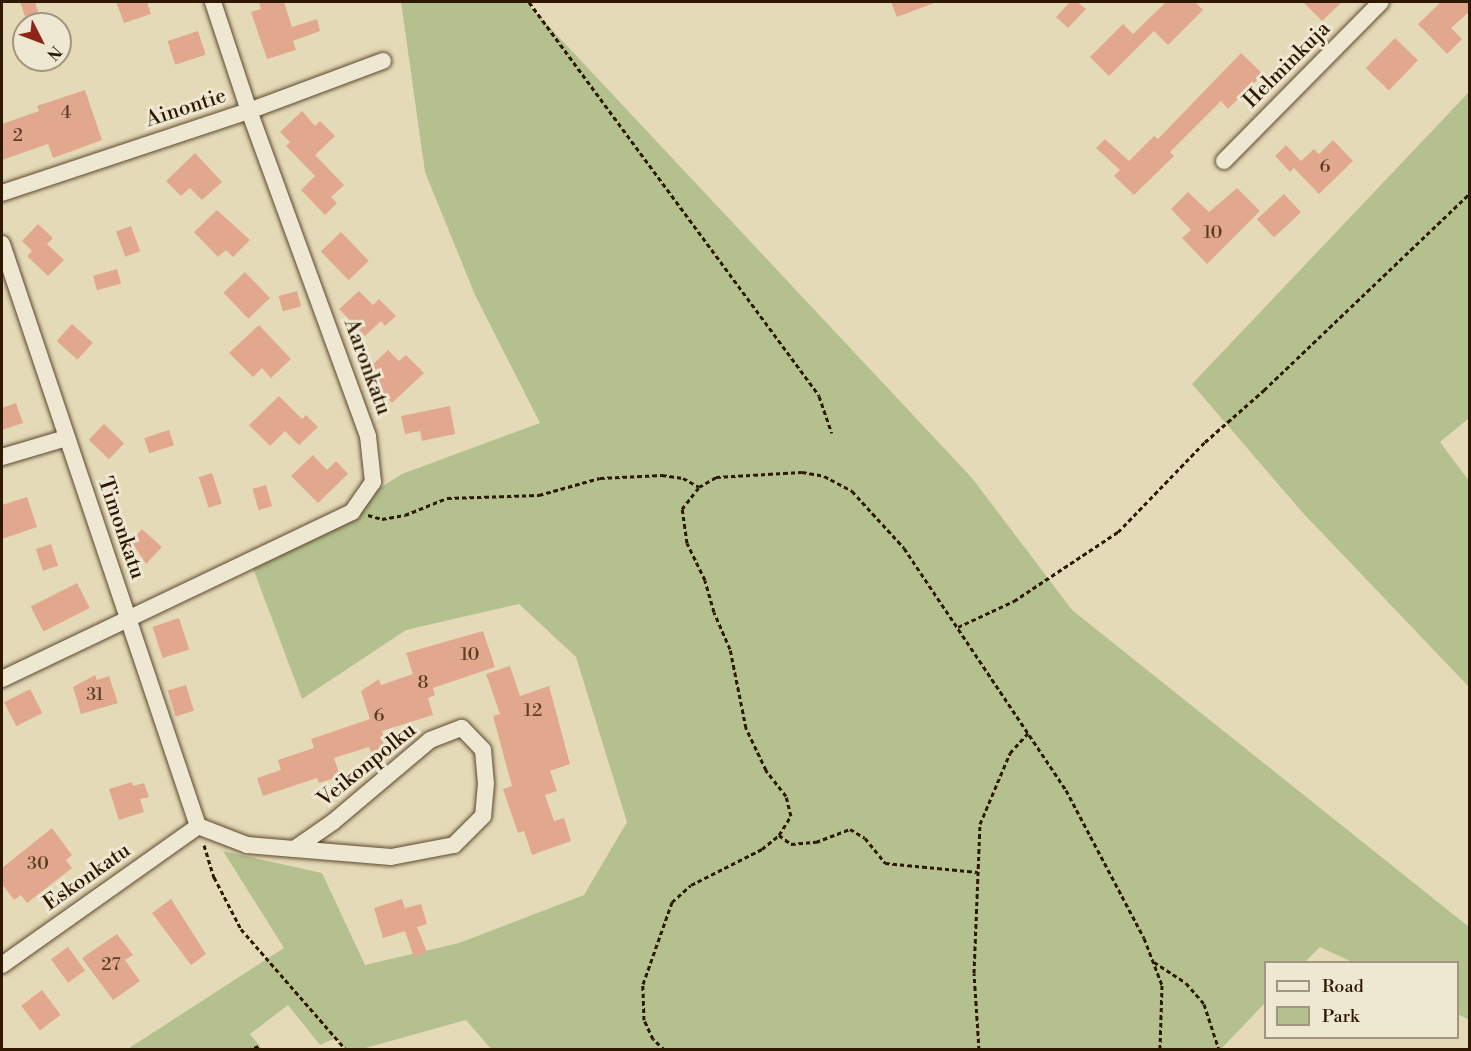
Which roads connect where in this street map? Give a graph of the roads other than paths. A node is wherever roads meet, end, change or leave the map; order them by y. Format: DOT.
graph roads {
  1 [pos="213,2"];
  2 [pos="1381,2"];
  3 [pos="383,61"];
  4 [pos="249,111"];
  5 [pos="1224,160"];
  6 [pos="2,193"];
  7 [pos="2,244"];
  8 [pos="66,438"];
  9 [pos="2,457"];
  10 [pos="128,618"];
  11 [pos="2,679"];
  12 [pos="198,826"];
  13 [pos="294,849"];
  14 [pos="2,965"];
  1 -- 4 [label="street, Aaronkatu"];
  2 -- 5 [label="street, Helminkuja"];
  3 -- 4 [label="street, Ainontie"];
  4 -- 6 [label="street, Ainontie"];
  4 -- 10 [label="street, Aaronkatu"];
  7 -- 8 [label="street, Timonkatu"];
  8 -- 9 [label="street"];
  8 -- 10 [label="street, Timonkatu"];
  10 -- 11 [label="street, Aaronkatu"];
  10 -- 12 [label="street, Timonkatu"];
  12 -- 13 [label="street, Veikonpolku"];
  12 -- 14 [label="street, Eskonkatu"];
  13 -- 13 [label="street, Veikonpolku"];
}
